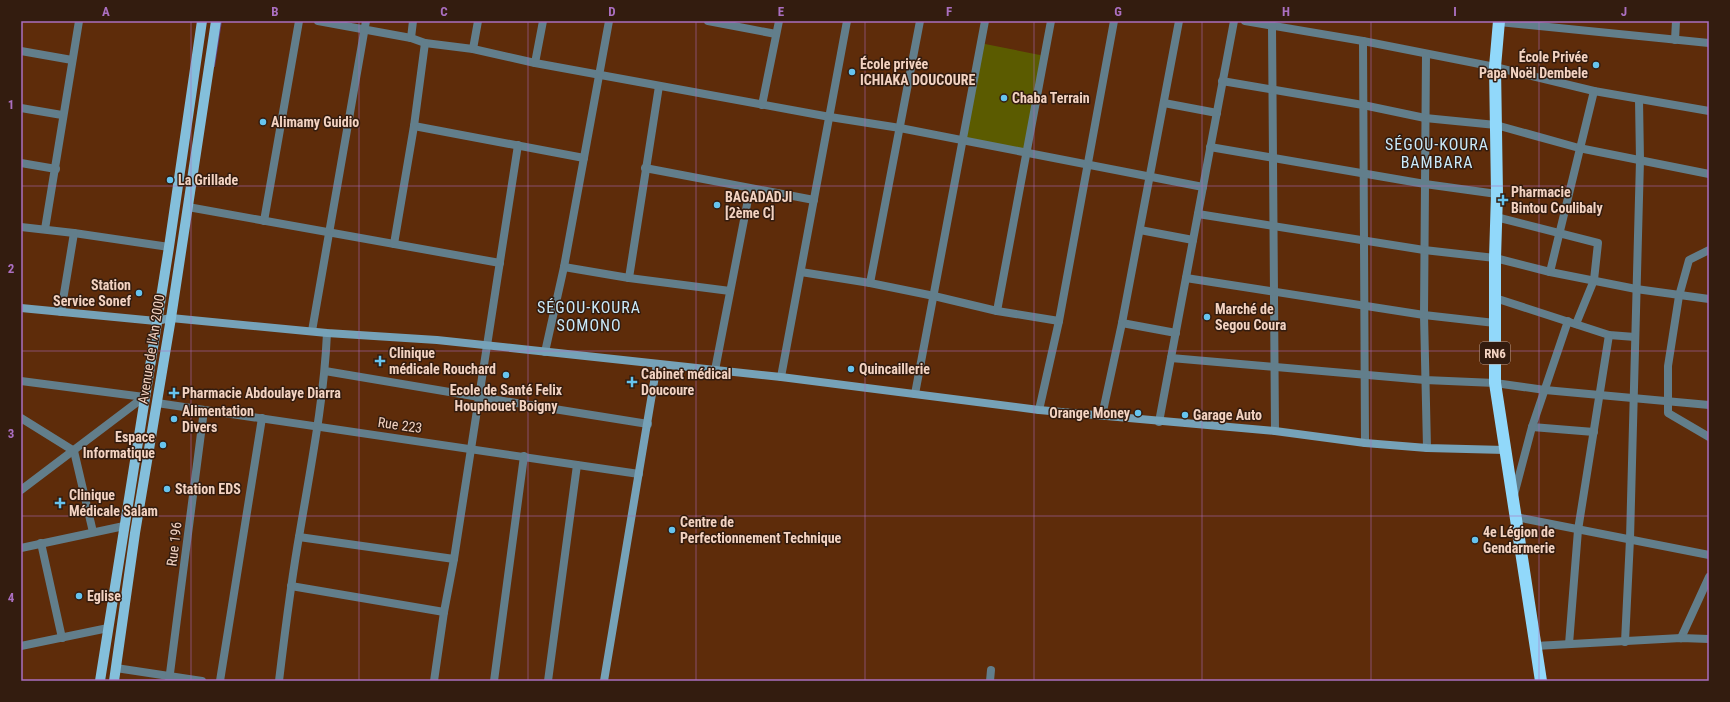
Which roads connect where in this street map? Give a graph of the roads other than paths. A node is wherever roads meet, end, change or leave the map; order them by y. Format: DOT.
graph roads {
  1 [pos="79,21"];
  2 [pos="202,21"];
  3 [pos="216,21"];
  4 [pos="299,21"];
  5 [pos="318,21"];
  6 [pos="366,21"];
  7 [pos="413,21"];
  8 [pos="478,21"];
  9 [pos="543,21"];
  10 [pos="609,21"];
  11 [pos="708,21"];
  12 [pos="779,21"];
  13 [pos="847,21"];
  14 [pos="920,21"];
  15 [pos="985,21"];
  16 [pos="1051,21"];
  17 [pos="1114,21"];
  18 [pos="1179,21"];
  19 [pos="1234,21"];
  20 [pos="1245,21"];
  21 [pos="1581,21"];
  22 [pos="1676,21"];
  23 [pos="1499,22"];
  24 [pos="734,24"];
  25 [pos="1272,26"];
  26 [pos="364,30"];
  27 [pos="1580,30"];
  28 [pos="776,34"];
  29 [pos="412,38"];
  30 [pos="1675,40"];
  31 [pos="1363,41"];
  32 [pos="425,43"];
  33 [pos="1709,43"];
  34 [pos="473,49"];
  35 [pos="21,52"];
  36 [pos="1426,54"];
  37 [pos="72,60"];
  38 [pos="535,63"];
  39 [pos="1495,67"];
  40 [pos="599,74"];
  41 [pos="1222,81"];
  42 [pos="658,86"];
  43 [pos="1272,90"];
  44 [pos="1594,92"];
  45 [pos="1639,100"];
  46 [pos="1164,103"];
  47 [pos="762,104"];
  48 [pos="1364,105"];
  49 [pos="21,108"];
  50 [pos="1709,111"];
  51 [pos="1217,112"];
  52 [pos="62,115"];
  53 [pos="830,117"];
  54 [pos="1425,118"];
  55 [pos="1496,125"];
  56 [pos="414,126"];
  57 [pos="900,128"];
  58 [pos="962,141"];
  59 [pos="518,145"];
  60 [pos="1210,147"];
  61 [pos="1579,148"];
  62 [pos="1027,152"];
  63 [pos="584,158"];
  64 [pos="1273,158"];
  65 [pos="1640,160"];
  66 [pos="21,163"];
  67 [pos="1088,166"];
  68 [pos="645,168"];
  69 [pos="56,169"];
  70 [pos="1364,174"];
  71 [pos="1709,174"];
  72 [pos="1150,177"];
  73 [pos="1425,184"];
  74 [pos="1203,187"];
  75 [pos="750,189"];
  76 [pos="1497,194"];
  77 [pos="814,200"];
  78 [pos="188,207"];
  79 [pos="1198,214"];
  80 [pos="1496,217"];
  81 [pos="264,221"];
  82 [pos="1274,226"];
  83 [pos="21,227"];
  84 [pos="45,229"];
  85 [pos="1140,230"];
  86 [pos="330,232"];
  87 [pos="1559,232"];
  88 [pos="74,233"];
  89 [pos="1193,240"];
  90 [pos="1364,240"];
  91 [pos="394,244"];
  92 [pos="169,247"];
  93 [pos="1424,250"];
  94 [pos="1709,250"];
  95 [pos="1495,258"];
  96 [pos="500,263"];
  97 [pos="564,266"];
  98 [pos="801,272"];
  99 [pos="1550,272"];
  100 [pos="629,278"];
  101 [pos="1186,278"];
  102 [pos="1594,280"];
  103 [pos="870,283"];
  104 [pos="1636,289"];
  105 [pos="730,291"];
  106 [pos="1274,292"];
  107 [pos="934,296"];
  108 [pos="1679,296"];
  109 [pos="1495,298"];
  110 [pos="1709,299"];
  111 [pos="1365,306"];
  112 [pos="21,308"];
  113 [pos="997,311"];
  114 [pos="61,312"];
  115 [pos="1424,315"];
  116 [pos="170,318"];
  117 [pos="156,321"];
  118 [pos="1059,321"];
  119 [pos="1568,321"];
  120 [pos="1122,323"];
  121 [pos="1494,323"];
  122 [pos="1576,324"];
  123 [pos="312,331"];
  124 [pos="327,333"];
  125 [pos="1176,333"];
  126 [pos="1609,335"];
  127 [pos="1635,337"];
  128 [pos="486,346"];
  129 [pos="545,352"];
  130 [pos="1171,358"];
  131 [pos="657,364"];
  132 [pos="1275,367"];
  133 [pos="715,370"];
  134 [pos="325,371"];
  135 [pos="1365,375"];
  136 [pos="781,377"];
  137 [pos="1425,380"];
  138 [pos="21,382"];
  139 [pos="1495,383"];
  140 [pos="1545,390"];
  141 [pos="915,394"];
  142 [pos="1600,395"];
  143 [pos="144,397"];
  144 [pos="479,398"];
  145 [pos="1633,398"];
  146 [pos="1668,401"];
  147 [pos="157,403"];
  148 [pos="1709,404"];
  149 [pos="204,410"];
  150 [pos="1039,410"];
  151 [pos="1102,416"];
  152 [pos="21,418"];
  153 [pos="262,418"];
  154 [pos="1159,422"];
  155 [pos="648,424"];
  156 [pos="318,426"];
  157 [pos="1532,427"];
  158 [pos="1275,431"];
  159 [pos="1594,432"];
  160 [pos="1709,437"];
  161 [pos="1365,443"];
  162 [pos="1428,448"];
  163 [pos="471,449"];
  164 [pos="1505,450"];
  165 [pos="74,451"];
  166 [pos="524,456"];
  167 [pos="577,465"];
  168 [pos="639,474"];
  169 [pos="22,487"];
  170 [pos="1513,500"];
  171 [pos="1516,517"];
  172 [pos="124,526"];
  173 [pos="1578,530"];
  174 [pos="93,532"];
  175 [pos="299,537"];
  176 [pos="1630,539"];
  177 [pos="41,543"];
  178 [pos="21,548"];
  179 [pos="1709,555"];
  180 [pos="454,559"];
  181 [pos="1709,577"];
  182 [pos="291,586"];
  183 [pos="444,612"];
  184 [pos="108,628"];
  185 [pos="62,638"];
  186 [pos="1681,638"];
  187 [pos="1709,639"];
  188 [pos="1625,642"];
  189 [pos="1569,644"];
  190 [pos="21,646"];
  191 [pos="1535,646"];
  192 [pos="116,668"];
  193 [pos="991,670"];
  194 [pos="169,679"];
  195 [pos="100,681"];
  196 [pos="114,681"];
  197 [pos="202,681"];
  198 [pos="220,681"];
  199 [pos="279,681"];
  200 [pos="434,681"];
  201 [pos="494,681"];
  202 [pos="548,681"];
  203 [pos="604,681"];
  204 [pos="990,681"];
  205 [pos="1541,681"];
  1 -- 37 [label="street"];
  2 -- 92 [label="main road, Avenue de l'An 2000"];
  3 -- 78 [label="main road, Avenue de l'An 2000"];
  4 -- 81 [label="street"];
  5 -- 26 [label="street"];
  6 -- 26 [label="street"];
  7 -- 29 [label="street"];
  8 -- 34 [label="street"];
  9 -- 38 [label="street"];
  10 -- 40 [label="street"];
  11 -- 24 [label="street"];
  12 -- 28 [label="street"];
  13 -- 53 [label="street"];
  14 -- 57 [label="street"];
  15 -- 58 [label="street"];
  16 -- 62 [label="street"];
  17 -- 67 [label="street"];
  18 -- 46 [label="street"];
  19 -- 41 [label="street"];
  20 -- 25 [label="street"];
  21 -- 27 [label="street"];
  22 -- 30 [label="street"];
  23 -- 27 [label="street"];
  23 -- 39 [label="highway, RN6"];
  24 -- 28 [label="street"];
  25 -- 31 [label="street"];
  25 -- 43 [label="street"];
  26 -- 29 [label="street"];
  26 -- 86 [label="street"];
  27 -- 30 [label="street"];
  28 -- 47 [label="street"];
  29 -- 32 [label="street"];
  30 -- 33 [label="street"];
  31 -- 36 [label="street"];
  31 -- 48 [label="street"];
  32 -- 34 [label="street"];
  32 -- 56 [label="street"];
  34 -- 38 [label="street"];
  35 -- 37 [label="street"];
  36 -- 39 [label="street"];
  36 -- 54 [label="street"];
  37 -- 52 [label="street"];
  38 -- 40 [label="street"];
  39 -- 44 [label="street"];
  39 -- 55 [label="highway, RN6"];
  40 -- 42 [label="street"];
  40 -- 63 [label="street"];
  41 -- 43 [label="street"];
  41 -- 51 [label="street"];
  42 -- 47 [label="street"];
  42 -- 68 [label="street"];
  43 -- 48 [label="street"];
  43 -- 64 [label="street"];
  44 -- 45 [label="street"];
  44 -- 61 [label="street"];
  45 -- 50 [label="street"];
  45 -- 65 [label="street"];
  46 -- 51 [label="street"];
  46 -- 72 [label="street"];
  47 -- 53 [label="street"];
  48 -- 54 [label="street"];
  48 -- 70 [label="street"];
  49 -- 52 [label="street"];
  51 -- 60 [label="street"];
  52 -- 69 [label="street"];
  53 -- 57 [label="street"];
  53 -- 77 [label="street"];
  54 -- 55 [label="street"];
  54 -- 73 [label="street"];
  55 -- 61 [label="street"];
  55 -- 76 [label="highway, RN6"];
  56 -- 59 [label="street"];
  56 -- 91 [label="street"];
  57 -- 58 [label="street"];
  57 -- 103 [label="street"];
  58 -- 62 [label="street"];
  58 -- 107 [label="street"];
  59 -- 63 [label="street"];
  59 -- 96 [label="street"];
  60 -- 64 [label="street"];
  60 -- 74 [label="street"];
  61 -- 65 [label="street"];
  61 -- 87 [label="street"];
  62 -- 67 [label="street"];
  62 -- 113 [label="street"];
  63 -- 97 [label="street"];
  64 -- 70 [label="street"];
  64 -- 82 [label="street"];
  65 -- 71 [label="street"];
  65 -- 104 [label="street"];
  66 -- 69 [label="street"];
  67 -- 72 [label="street"];
  67 -- 118 [label="street"];
  68 -- 75 [label="street"];
  68 -- 100 [label="street"];
  69 -- 84 [label="street"];
  70 -- 73 [label="street"];
  70 -- 90 [label="street"];
  72 -- 74 [label="street"];
  72 -- 85 [label="street"];
  73 -- 76 [label="street"];
  73 -- 93 [label="street"];
  74 -- 79 [label="street"];
  75 -- 77 [label="street"];
  75 -- 105 [label="street"];
  76 -- 80 [label="highway, RN6"];
  77 -- 98 [label="street"];
  78 -- 81 [label="street"];
  78 -- 116 [label="main road, Avenue de l'An 2000"];
  79 -- 82 [label="street"];
  79 -- 89 [label="street"];
  80 -- 87 [label="street"];
  80 -- 95 [label="highway, RN6"];
  81 -- 86 [label="street"];
  82 -- 90 [label="street"];
  82 -- 106 [label="street"];
  83 -- 84 [label="street"];
  84 -- 88 [label="street"];
  85 -- 89 [label="street"];
  85 -- 120 [label="street"];
  86 -- 91 [label="street"];
  86 -- 123 [label="street"];
  87 -- 99 [label="street"];
  87 -- 102 [label="street"];
  88 -- 92 [label="street"];
  88 -- 114 [label="street"];
  89 -- 101 [label="street"];
  90 -- 93 [label="street"];
  90 -- 111 [label="street"];
  91 -- 96 [label="street"];
  92 -- 117 [label="main road, Avenue de l'An 2000"];
  93 -- 95 [label="street"];
  93 -- 115 [label="street"];
  94 -- 108 [label="street"];
  95 -- 99 [label="street"];
  95 -- 109 [label="highway, RN6"];
  96 -- 128 [label="street"];
  97 -- 100 [label="street"];
  97 -- 129 [label="street"];
  98 -- 103 [label="street"];
  98 -- 136 [label="street"];
  99 -- 102 [label="street"];
  100 -- 105 [label="street"];
  101 -- 106 [label="street"];
  101 -- 125 [label="street"];
  102 -- 104 [label="street"];
  102 -- 122 [label="street"];
  103 -- 107 [label="street"];
  104 -- 108 [label="street"];
  104 -- 127 [label="street"];
  105 -- 133 [label="street"];
  106 -- 111 [label="street"];
  106 -- 132 [label="street"];
  107 -- 113 [label="street"];
  107 -- 141 [label="street"];
  108 -- 110 [label="street"];
  108 -- 146 [label="street"];
  109 -- 119 [label="street"];
  109 -- 121 [label="highway, RN6"];
  111 -- 115 [label="street"];
  111 -- 135 [label="street"];
  112 -- 114 [label="street"];
  113 -- 118 [label="street"];
  114 -- 117 [label="street"];
  115 -- 121 [label="street"];
  115 -- 137 [label="street"];
  116 -- 117 [label="street"];
  116 -- 123 [label="street"];
  116 -- 147 [label="main road, Avenue de l'An 2000"];
  117 -- 143 [label="main road, Avenue de l'An 2000"];
  118 -- 150 [label="street"];
  119 -- 122 [label="street"];
  119 -- 140 [label="street"];
  120 -- 125 [label="street"];
  120 -- 151 [label="street"];
  121 -- 139 [label="highway, RN6"];
  122 -- 126 [label="street"];
  123 -- 124 [label="street"];
  124 -- 128 [label="street"];
  124 -- 134 [label="street"];
  125 -- 130 [label="street"];
  126 -- 127 [label="street"];
  126 -- 142 [label="street"];
  127 -- 145 [label="street"];
  128 -- 129 [label="street"];
  128 -- 144 [label="street"];
  129 -- 131 [label="street"];
  130 -- 132 [label="street"];
  130 -- 154 [label="street"];
  131 -- 133 [label="street"];
  131 -- 155 [label="street"];
  132 -- 135 [label="street"];
  132 -- 158 [label="street"];
  133 -- 136 [label="street"];
  134 -- 144 [label="street"];
  134 -- 156 [label="street"];
  135 -- 137 [label="street"];
  135 -- 161 [label="street"];
  136 -- 141 [label="street"];
  137 -- 139 [label="street"];
  137 -- 162 [label="street"];
  138 -- 143 [label="street"];
  139 -- 140 [label="street"];
  139 -- 164 [label="highway, RN6"];
  140 -- 142 [label="street"];
  140 -- 157 [label="street"];
  141 -- 150 [label="street"];
  142 -- 145 [label="street"];
  142 -- 159 [label="street"];
  143 -- 165 [label="street"];
  143 -- 172 [label="main road, Avenue de l'An 2000"];
  144 -- 155 [label="street"];
  144 -- 163 [label="street"];
  145 -- 146 [label="street"];
  145 -- 176 [label="street"];
  146 -- 148 [label="street"];
  146 -- 160 [label="street"];
  147 -- 149 [label="street, Rue 223"];
  147 -- 192 [label="main road, Avenue de l'An 2000"];
  149 -- 153 [label="street, Rue 223"];
  149 -- 194 [label="street, Rue 196"];
  150 -- 151 [label="street"];
  151 -- 154 [label="street"];
  152 -- 165 [label="street"];
  153 -- 156 [label="street, Rue 223"];
  153 -- 198 [label="street"];
  154 -- 158 [label="street"];
  155 -- 168 [label="street"];
  156 -- 163 [label="street, Rue 223"];
  156 -- 175 [label="street"];
  157 -- 159 [label="street"];
  157 -- 170 [label="street"];
  158 -- 161 [label="street"];
  159 -- 173 [label="street"];
  161 -- 162 [label="street"];
  162 -- 164 [label="street"];
  163 -- 166 [label="street, Rue 223"];
  163 -- 180 [label="street"];
  164 -- 170 [label="highway, RN6"];
  165 -- 169 [label="street"];
  165 -- 174 [label="street"];
  166 -- 167 [label="street, Rue 223"];
  166 -- 201 [label="street"];
  167 -- 168 [label="street, Rue 223"];
  167 -- 202 [label="street"];
  168 -- 203 [label="street"];
  170 -- 171 [label="highway, RN6"];
  171 -- 173 [label="street"];
  171 -- 191 [label="highway, RN6"];
  172 -- 174 [label="street"];
  172 -- 184 [label="main road, Avenue de l'An 2000"];
  173 -- 176 [label="street"];
  173 -- 189 [label="street"];
  174 -- 177 [label="street"];
  175 -- 180 [label="street"];
  175 -- 182 [label="street"];
  176 -- 179 [label="street"];
  176 -- 188 [label="street"];
  177 -- 178 [label="street"];
  177 -- 185 [label="street"];
  180 -- 183 [label="street"];
  181 -- 186 [label="street"];
  182 -- 183 [label="street"];
  182 -- 199 [label="street"];
  183 -- 200 [label="street"];
  184 -- 185 [label="street"];
  184 -- 195 [label="main road, Avenue de l'An 2000"];
  185 -- 190 [label="street"];
  186 -- 187 [label="street"];
  186 -- 188 [label="street"];
  188 -- 189 [label="street"];
  189 -- 191 [label="street"];
  191 -- 205 [label="highway, RN6"];
  192 -- 194 [label="street"];
  192 -- 196 [label="main road, Avenue de l'An 2000"];
  193 -- 204 [label="street"];
  194 -- 197 [label="street"];
}
